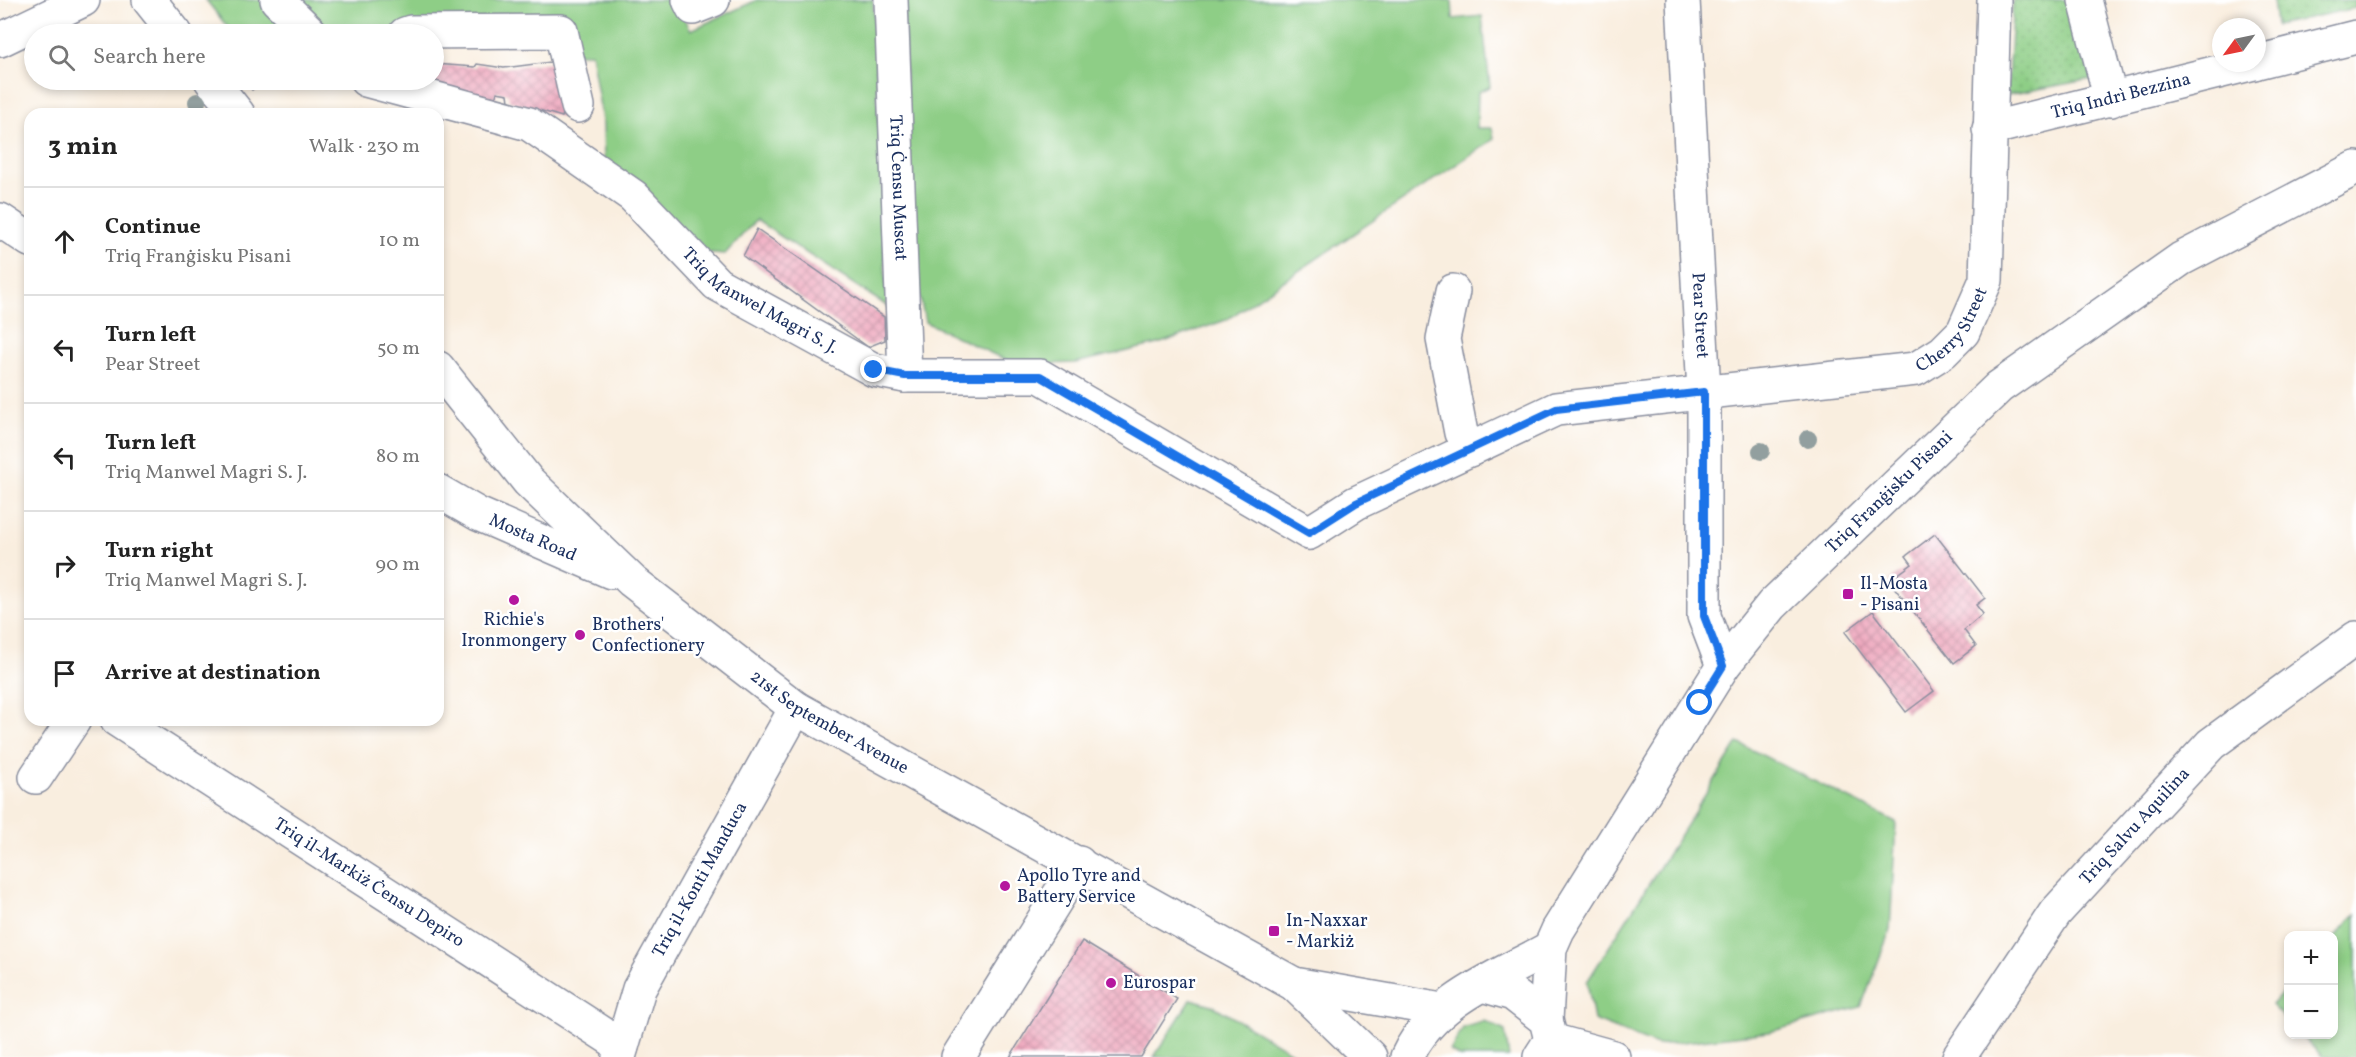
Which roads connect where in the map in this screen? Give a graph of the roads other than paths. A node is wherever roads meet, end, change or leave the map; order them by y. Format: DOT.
graph roads {
  1 [pos="82,0"];
  2 [pos="149,0"];
  3 [pos="278,0"];
  4 [pos="891,0"];
  5 [pos="1683,0"];
  6 [pos="1995,0"];
  7 [pos="2085,0"];
  8 [pos="33,24"];
  9 [pos="168,24"];
  10 [pos="302,24"];
  11 [pos="24,28"];
  12 [pos="444,32"];
  13 [pos="2356,36"];
  14 [pos="0,40"];
  15 [pos="2266,60"];
  16 [pos="2221,72"];
  17 [pos="219,90"];
  18 [pos="403,90"];
  19 [pos="2111,100"];
  20 [pos="578,106"];
  21 [pos="233,108"];
  22 [pos="1989,129"];
  23 [pos="2356,168"];
  24 [pos="0,220"];
  25 [pos="24,236"];
  26 [pos="1453,291"];
  27 [pos="444,376"];
  28 [pos="905,376"];
  29 [pos="1704,392"];
  30 [pos="1472,449"];
  31 [pos="444,494"];
  32 [pos="632,581"];
  33 [pos="2356,638"];
  34 [pos="1723,666"];
  35 [pos="796,708"];
  36 [pos="70,726"];
  37 [pos="126,726"];
  38 [pos="36,777"];
  39 [pos="1079,863"];
  40 [pos="1550,948"];
  41 [pos="1294,984"];
  42 [pos="1482,986"];
  43 [pos="1442,1010"];
  44 [pos="1546,1039"];
  45 [pos="620,1051"];
  46 [pos="958,1057"];
  47 [pos="1370,1057"];
  48 [pos="1407,1057"];
  49 [pos="1613,1057"];
  50 [pos="1959,1057"];
  1 -- 8 [label="street"];
  2 -- 9 [label="street"];
  3 -- 10 [label="street"];
  4 -- 28 [label="street, Triq Ċensu Muscat"];
  5 -- 29 [label="street, Pear Street"];
  6 -- 22 [label="street, Cherry Street"];
  7 -- 19 [label="street"];
  11 -- 14 [label="street"];
  12 -- 20 [label="street"];
  13 -- 15 [label="street, Triq Indrì Bezzina"];
  16 -- 19 [label="street, Triq Indrì Bezzina"];
  17 -- 21 [label="street"];
  18 -- 28 [label="street, Triq Manwel Magri S. J."];
  19 -- 22 [label="street, Triq Indrì Bezzina"];
  22 -- 29 [label="street, Cherry Street"];
  23 -- 34 [label="street, Triq Franġisku Pisani"];
  24 -- 25 [label="street"];
  26 -- 30 [label="street"];
  27 -- 32 [label="street, 21st September Avenue"];
  28 -- 30 [label="street, Triq Manwel Magri S. J."];
  29 -- 30 [label="street, Triq Manwel Magri S. J."];
  29 -- 34 [label="street, Pear Street"];
  31 -- 32 [label="street, Mosta Road"];
  32 -- 35 [label="street, 21st September Avenue"];
  33 -- 50 [label="street, Triq Salvu Aquilina"];
  34 -- 40 [label="street, Triq Franġisku Pisani"];
  35 -- 39 [label="street, 21st September Avenue"];
  35 -- 45 [label="street, Triq il-Konti Manduca"];
  36 -- 38 [label="street"];
  37 -- 45 [label="street, Triq il-Markiż Ċensu Depiro"];
  39 -- 41 [label="street, 21st September Avenue"];
  39 -- 46 [label="street"];
  40 -- 42 [label="street"];
  40 -- 44 [label="street, Triq Franġisku Pisani"];
  41 -- 43 [label="street, 21st September Avenue"];
  41 -- 47 [label="street, 21st September Avenue"];
  42 -- 43 [label="street"];
  42 -- 44 [label="street"];
  43 -- 48 [label="street"];
  44 -- 49 [label="street"];
}
